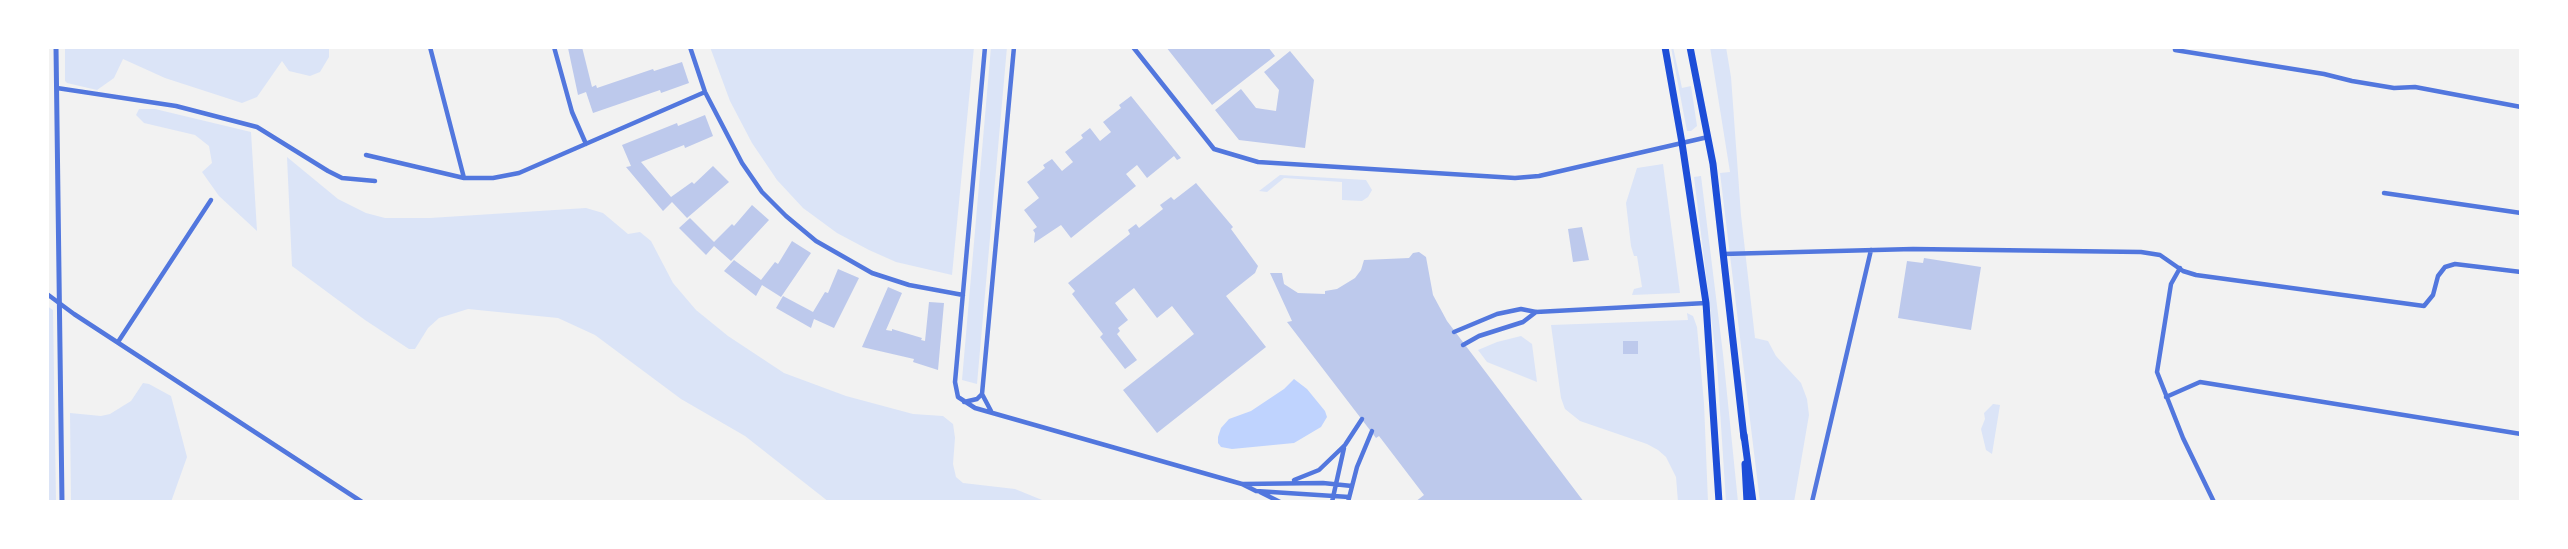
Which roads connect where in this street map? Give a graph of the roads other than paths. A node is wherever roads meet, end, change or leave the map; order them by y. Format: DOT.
graph roads {
  1 [pos="56,47"];
  2 [pos="430,47"];
  3 [pos="554,47"];
  4 [pos="690,47"];
  5 [pos="985,47"];
  6 [pos="1014,47"];
  7 [pos="1133,47"];
  8 [pos="1665,47"];
  9 [pos="1690,47"];
  10 [pos="2175,49"];
  11 [pos="57,90"];
  12 [pos="47,92"];
  13 [pos="705,93"];
  14 [pos="2521,107"];
  15 [pos="1708,137"];
  16 [pos="1682,143"];
  17 [pos="586,144"];
  18 [pos="366,155"];
  19 [pos="464,177"];
  20 [pos="375,181"];
  21 [pos="2384,193"];
  22 [pos="211,200"];
  23 [pos="2521,213"];
  24 [pos="1871,250"];
  25 [pos="1723,254"];
  26 [pos="2180,268"];
  27 [pos="2521,272"];
  28 [pos="47,294"];
  29 [pos="963,295"];
  30 [pos="58,303"];
  31 [pos="1706,303"];
  32 [pos="1536,312"];
  33 [pos="1454,332"];
  34 [pos="118,342"];
  35 [pos="1463,345"];
  36 [pos="982,394"];
  37 [pos="2166,397"];
  38 [pos="963,402"];
  39 [pos="992,412"];
  40 [pos="1362,419"];
  41 [pos="1372,431"];
  42 [pos="2521,434"];
  43 [pos="1744,435"];
  44 [pos="1345,445"];
  45 [pos="1286,482"];
  46 [pos="1335,483"];
  47 [pos="1242,484"];
  48 [pos="1352,486"];
  49 [pos="1256,491"];
  50 [pos="1333,495"];
  51 [pos="1348,500"];
  52 [pos="62,502"];
  53 [pos="362,502"];
  54 [pos="1280,502"];
  55 [pos="1332,502"];
  56 [pos="1719,502"];
  57 [pos="1746,502"];
  58 [pos="1753,502"];
  59 [pos="1812,502"];
  60 [pos="2214,502"];
  1 -- 11 [label="street"];
  2 -- 19 [label="street"];
  3 -- 17 [label="street"];
  4 -- 13 [label="street"];
  5 -- 29 [label="street"];
  6 -- 36 [label="street"];
  7 -- 16 [label="street"];
  8 -- 16 [label="main road"];
  9 -- 15 [label="main road"];
  10 -- 14 [label="street"];
  11 -- 12 [label="street"];
  11 -- 20 [label="street"];
  11 -- 30 [label="street"];
  13 -- 17 [label="street"];
  13 -- 29 [label="street"];
  15 -- 16 [label="street"];
  15 -- 25 [label="main road"];
  16 -- 31 [label="main road"];
  17 -- 19 [label="street"];
  18 -- 19 [label="street"];
  21 -- 23 [label="street"];
  22 -- 34 [label="street"];
  24 -- 25 [label="street"];
  24 -- 26 [label="street"];
  24 -- 59 [label="street"];
  25 -- 43 [label="main road"];
  26 -- 27 [label="street"];
  26 -- 37 [label="street"];
  28 -- 30 [label="street"];
  29 -- 38 [label="street"];
  30 -- 34 [label="street"];
  30 -- 52 [label="street"];
  31 -- 32 [label="street"];
  31 -- 56 [label="main road"];
  32 -- 33 [label="street"];
  32 -- 35 [label="street"];
  34 -- 53 [label="street"];
  36 -- 38 [label="street"];
  36 -- 39 [label="street"];
  37 -- 42 [label="street"];
  37 -- 60 [label="street"];
  38 -- 39 [label="street"];
  39 -- 47 [label="street"];
  40 -- 44 [label="street"];
  41 -- 48 [label="street"];
  43 -- 57 [label="main road"];
  43 -- 58 [label="main road"];
  44 -- 45 [label="street"];
  44 -- 46 [label="street"];
  45 -- 46 [label="street"];
  45 -- 47 [label="street"];
  46 -- 48 [label="street"];
  46 -- 50 [label="street"];
  47 -- 49 [label="street"];
  48 -- 51 [label="street"];
  49 -- 50 [label="street"];
  49 -- 54 [label="street"];
  50 -- 51 [label="street"];
  50 -- 55 [label="street"];
}
